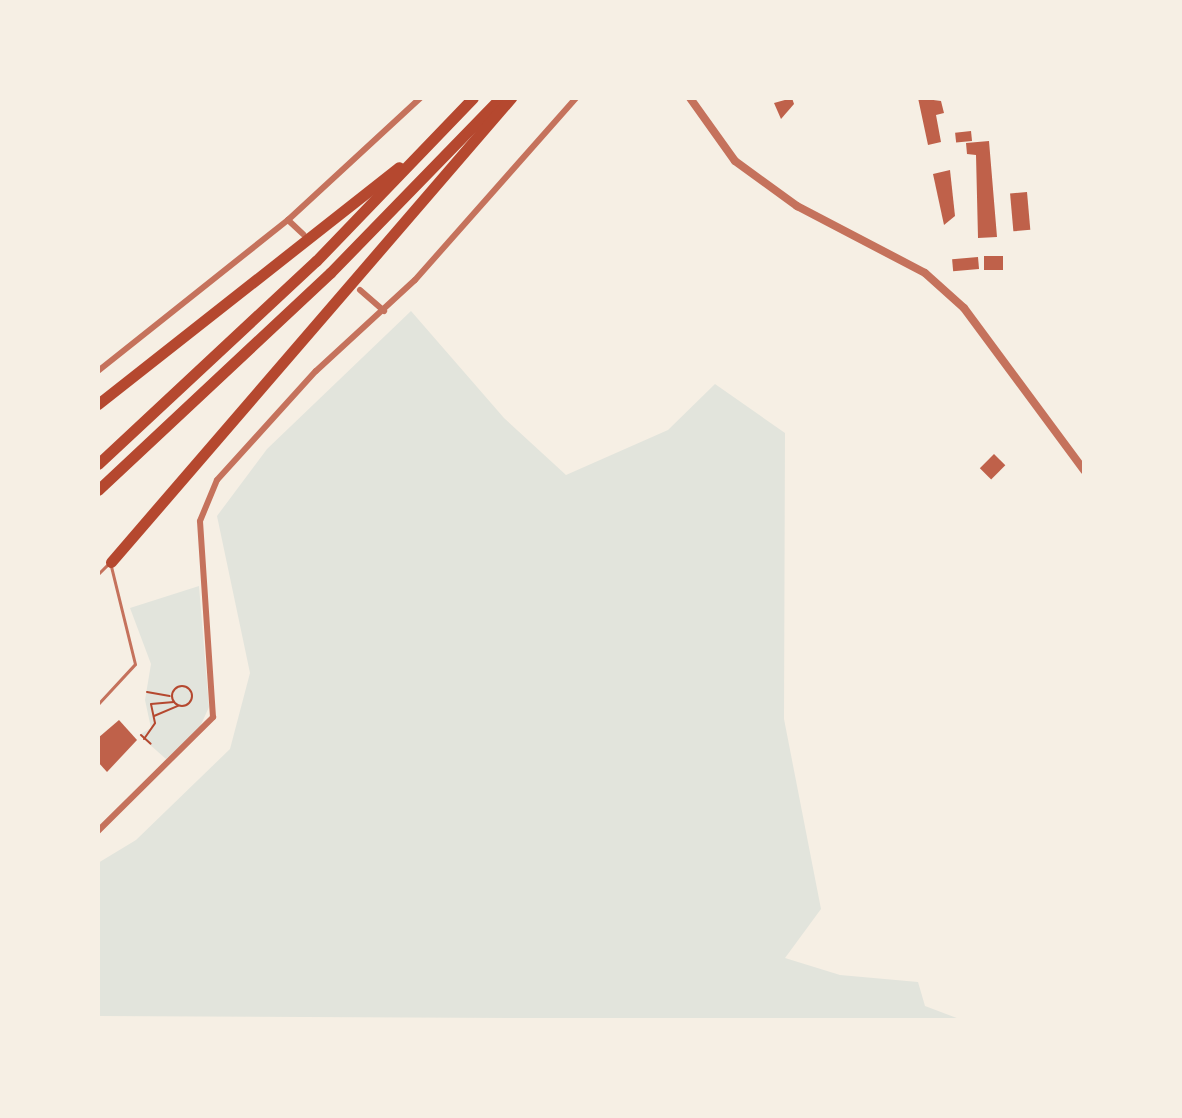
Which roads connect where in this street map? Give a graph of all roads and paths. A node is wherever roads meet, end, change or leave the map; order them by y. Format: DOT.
graph roads {
  1 [pos="420,98"];
  2 [pos="473,98"];
  3 [pos="500,98"];
  4 [pos="511,98"];
  5 [pos="576,98"];
  6 [pos="690,98"];
  7 [pos="450,124"];
  8 [pos="288,220"];
  9 [pos="303,234"];
  10 [pos="360,290"];
  11 [pos="384,311"];
  12 [pos="98,371"];
  13 [pos="98,404"];
  14 [pos="98,464"];
  15 [pos="1084,470"];
  16 [pos="98,490"];
  17 [pos="111,562"];
  18 [pos="98,574"];
  19 [pos="147,692"];
  20 [pos="172,696"];
  21 [pos="174,702"];
  22 [pos="98,704"];
  23 [pos="178,705"];
  24 [pos="163,715"];
  25 [pos="154,718"];
  26 [pos="141,735"];
  27 [pos="144,739"];
  28 [pos="151,744"];
  29 [pos="98,831"];
  1 -- 8 [label="street"];
  2 -- 7 [label="highway"];
  3 -- 16 [label="highway"];
  4 -- 17 [label="highway"];
  5 -- 11 [label="street"];
  6 -- 15 [label="street"];
  7 -- 13 [label="highway"];
  7 -- 14 [label="highway"];
  8 -- 9 [label="street"];
  8 -- 12 [label="street"];
  10 -- 11 [label="street"];
  11 -- 29 [label="street"];
  17 -- 18 [label="lane"];
  17 -- 22 [label="lane"];
  19 -- 20 [label="path"];
  20 -- 21 [label="path"];
  20 -- 23 [label="path"];
  21 -- 23 [label="path"];
  21 -- 25 [label="path"];
  23 -- 24 [label="path"];
  24 -- 25 [label="path"];
  24 -- 25 [label="path"];
  25 -- 27 [label="path"];
  26 -- 27 [label="path"];
  27 -- 28 [label="path"];
}
